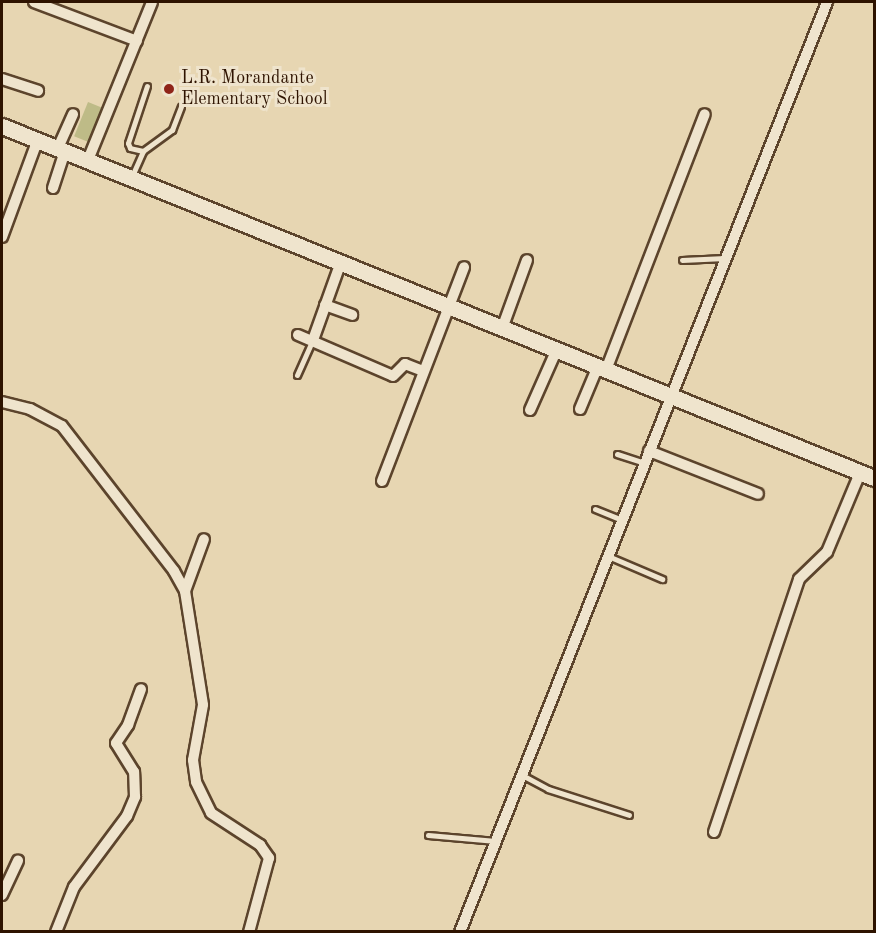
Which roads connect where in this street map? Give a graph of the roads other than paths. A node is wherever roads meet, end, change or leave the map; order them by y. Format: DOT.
graph roads {
  1 [pos="34,2"];
  2 [pos="152,2"];
  3 [pos="827,2"];
  4 [pos="58,6"];
  5 [pos="137,41"];
  6 [pos="2,79"];
  7 [pos="147,86"];
  8 [pos="38,91"];
  9 [pos="181,107"];
  10 [pos="73,114"];
  11 [pos="705,114"];
  12 [pos="2,126"];
  13 [pos="38,139"];
  14 [pos="61,149"];
  15 [pos="143,151"];
  16 [pos="88,160"];
  17 [pos="131,178"];
  18 [pos="53,188"];
  19 [pos="2,237"];
  20 [pos="725,258"];
  21 [pos="527,260"];
  22 [pos="682,260"];
  23 [pos="341,262"];
  24 [pos="464,267"];
  25 [pos="325,305"];
  26 [pos="447,306"];
  27 [pos="352,315"];
  28 [pos="503,326"];
  29 [pos="298,334"];
  30 [pos="313,340"];
  31 [pos="557,349"];
  32 [pos="602,368"];
  33 [pos="423,371"];
  34 [pos="297,375"];
  35 [pos="670,398"];
  36 [pos="2,402"];
  37 [pos="580,409"];
  38 [pos="530,410"];
  39 [pos="649,451"];
  40 [pos="617,454"];
  41 [pos="644,463"];
  42 [pos="868,476"];
  43 [pos="382,481"];
  44 [pos="758,494"];
  45 [pos="596,509"];
  46 [pos="622,520"];
  47 [pos="204,539"];
  48 [pos="608,556"];
  49 [pos="662,579"];
  50 [pos="185,591"];
  51 [pos="141,689"];
  52 [pos="522,775"];
  53 [pos="629,815"];
  54 [pos="714,832"];
  55 [pos="428,835"];
  56 [pos="496,841"];
  57 [pos="18,860"];
  58 [pos="2,895"];
  59 [pos="56,932"];
  60 [pos="249,932"];
  61 [pos="460,932"];
  1 -- 4 [label="street"];
  2 -- 5 [label="street"];
  3 -- 20 [label="street"];
  4 -- 5 [label="street"];
  5 -- 16 [label="street"];
  6 -- 8 [label="street"];
  7 -- 15 [label="lane"];
  9 -- 15 [label="lane"];
  10 -- 14 [label="street"];
  11 -- 32 [label="street"];
  12 -- 13 [label="street"];
  13 -- 14 [label="street"];
  13 -- 19 [label="street"];
  14 -- 16 [label="street"];
  14 -- 18 [label="street"];
  15 -- 17 [label="lane"];
  16 -- 17 [label="street"];
  17 -- 23 [label="street"];
  20 -- 22 [label="lane"];
  20 -- 35 [label="street"];
  21 -- 28 [label="street"];
  23 -- 25 [label="street"];
  23 -- 26 [label="street"];
  24 -- 26 [label="street"];
  25 -- 27 [label="street"];
  25 -- 30 [label="street"];
  26 -- 28 [label="street"];
  26 -- 33 [label="street"];
  28 -- 31 [label="street"];
  29 -- 30 [label="street"];
  30 -- 33 [label="street"];
  30 -- 34 [label="lane"];
  31 -- 32 [label="street"];
  31 -- 38 [label="street"];
  32 -- 35 [label="street"];
  32 -- 37 [label="street"];
  33 -- 43 [label="street"];
  35 -- 39 [label="street"];
  35 -- 42 [label="street"];
  36 -- 50 [label="street"];
  39 -- 41 [label="street"];
  39 -- 44 [label="street"];
  40 -- 41 [label="lane"];
  41 -- 46 [label="street"];
  42 -- 54 [label="street"];
  45 -- 46 [label="lane"];
  46 -- 48 [label="street"];
  47 -- 50 [label="street"];
  48 -- 49 [label="lane"];
  48 -- 52 [label="street"];
  50 -- 60 [label="street"];
  51 -- 59 [label="street"];
  52 -- 53 [label="lane"];
  52 -- 56 [label="street"];
  55 -- 56 [label="lane"];
  56 -- 61 [label="street"];
  57 -- 58 [label="street"];
}
